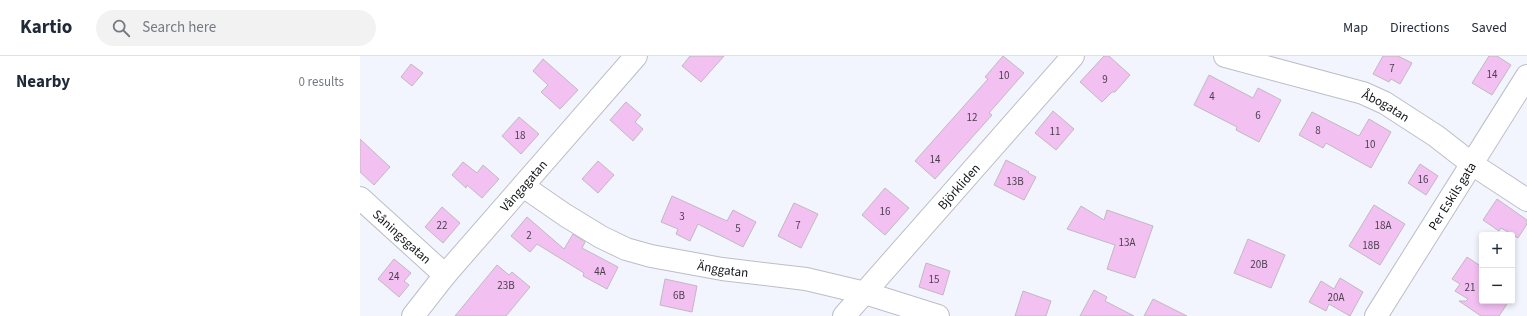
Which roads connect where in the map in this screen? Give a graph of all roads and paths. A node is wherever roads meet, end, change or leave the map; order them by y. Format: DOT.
graph roads {
  1 [pos="636,56"];
  2 [pos="1073,56"];
  3 [pos="1225,56"];
  4 [pos="1527,76"];
  5 [pos="1472,164"];
  6 [pos="523,186"];
  7 [pos="360,198"];
  8 [pos="1527,200"];
  9 [pos="445,275"];
  10 [pos="864,293"];
  11 [pos="412,316"];
  12 [pos="844,316"];
  13 [pos="938,316"];
  14 [pos="1376,316"];
  1 -- 6 [label="street, Vångagatan"];
  2 -- 10 [label="street, Björkliden"];
  3 -- 5 [label="street, Åbogatan"];
  4 -- 5 [label="street, Per Eskils gata"];
  5 -- 8 [label="street, Åbogatan"];
  5 -- 14 [label="street, Per Eskils gata"];
  6 -- 9 [label="street, Vångagatan"];
  6 -- 10 [label="street, Änggatan"];
  7 -- 9 [label="street, Såningsgatan"];
  9 -- 11 [label="street, Vångagatan"];
  10 -- 12 [label="street, Björkliden"];
  10 -- 13 [label="street, Änggatan"];
}
